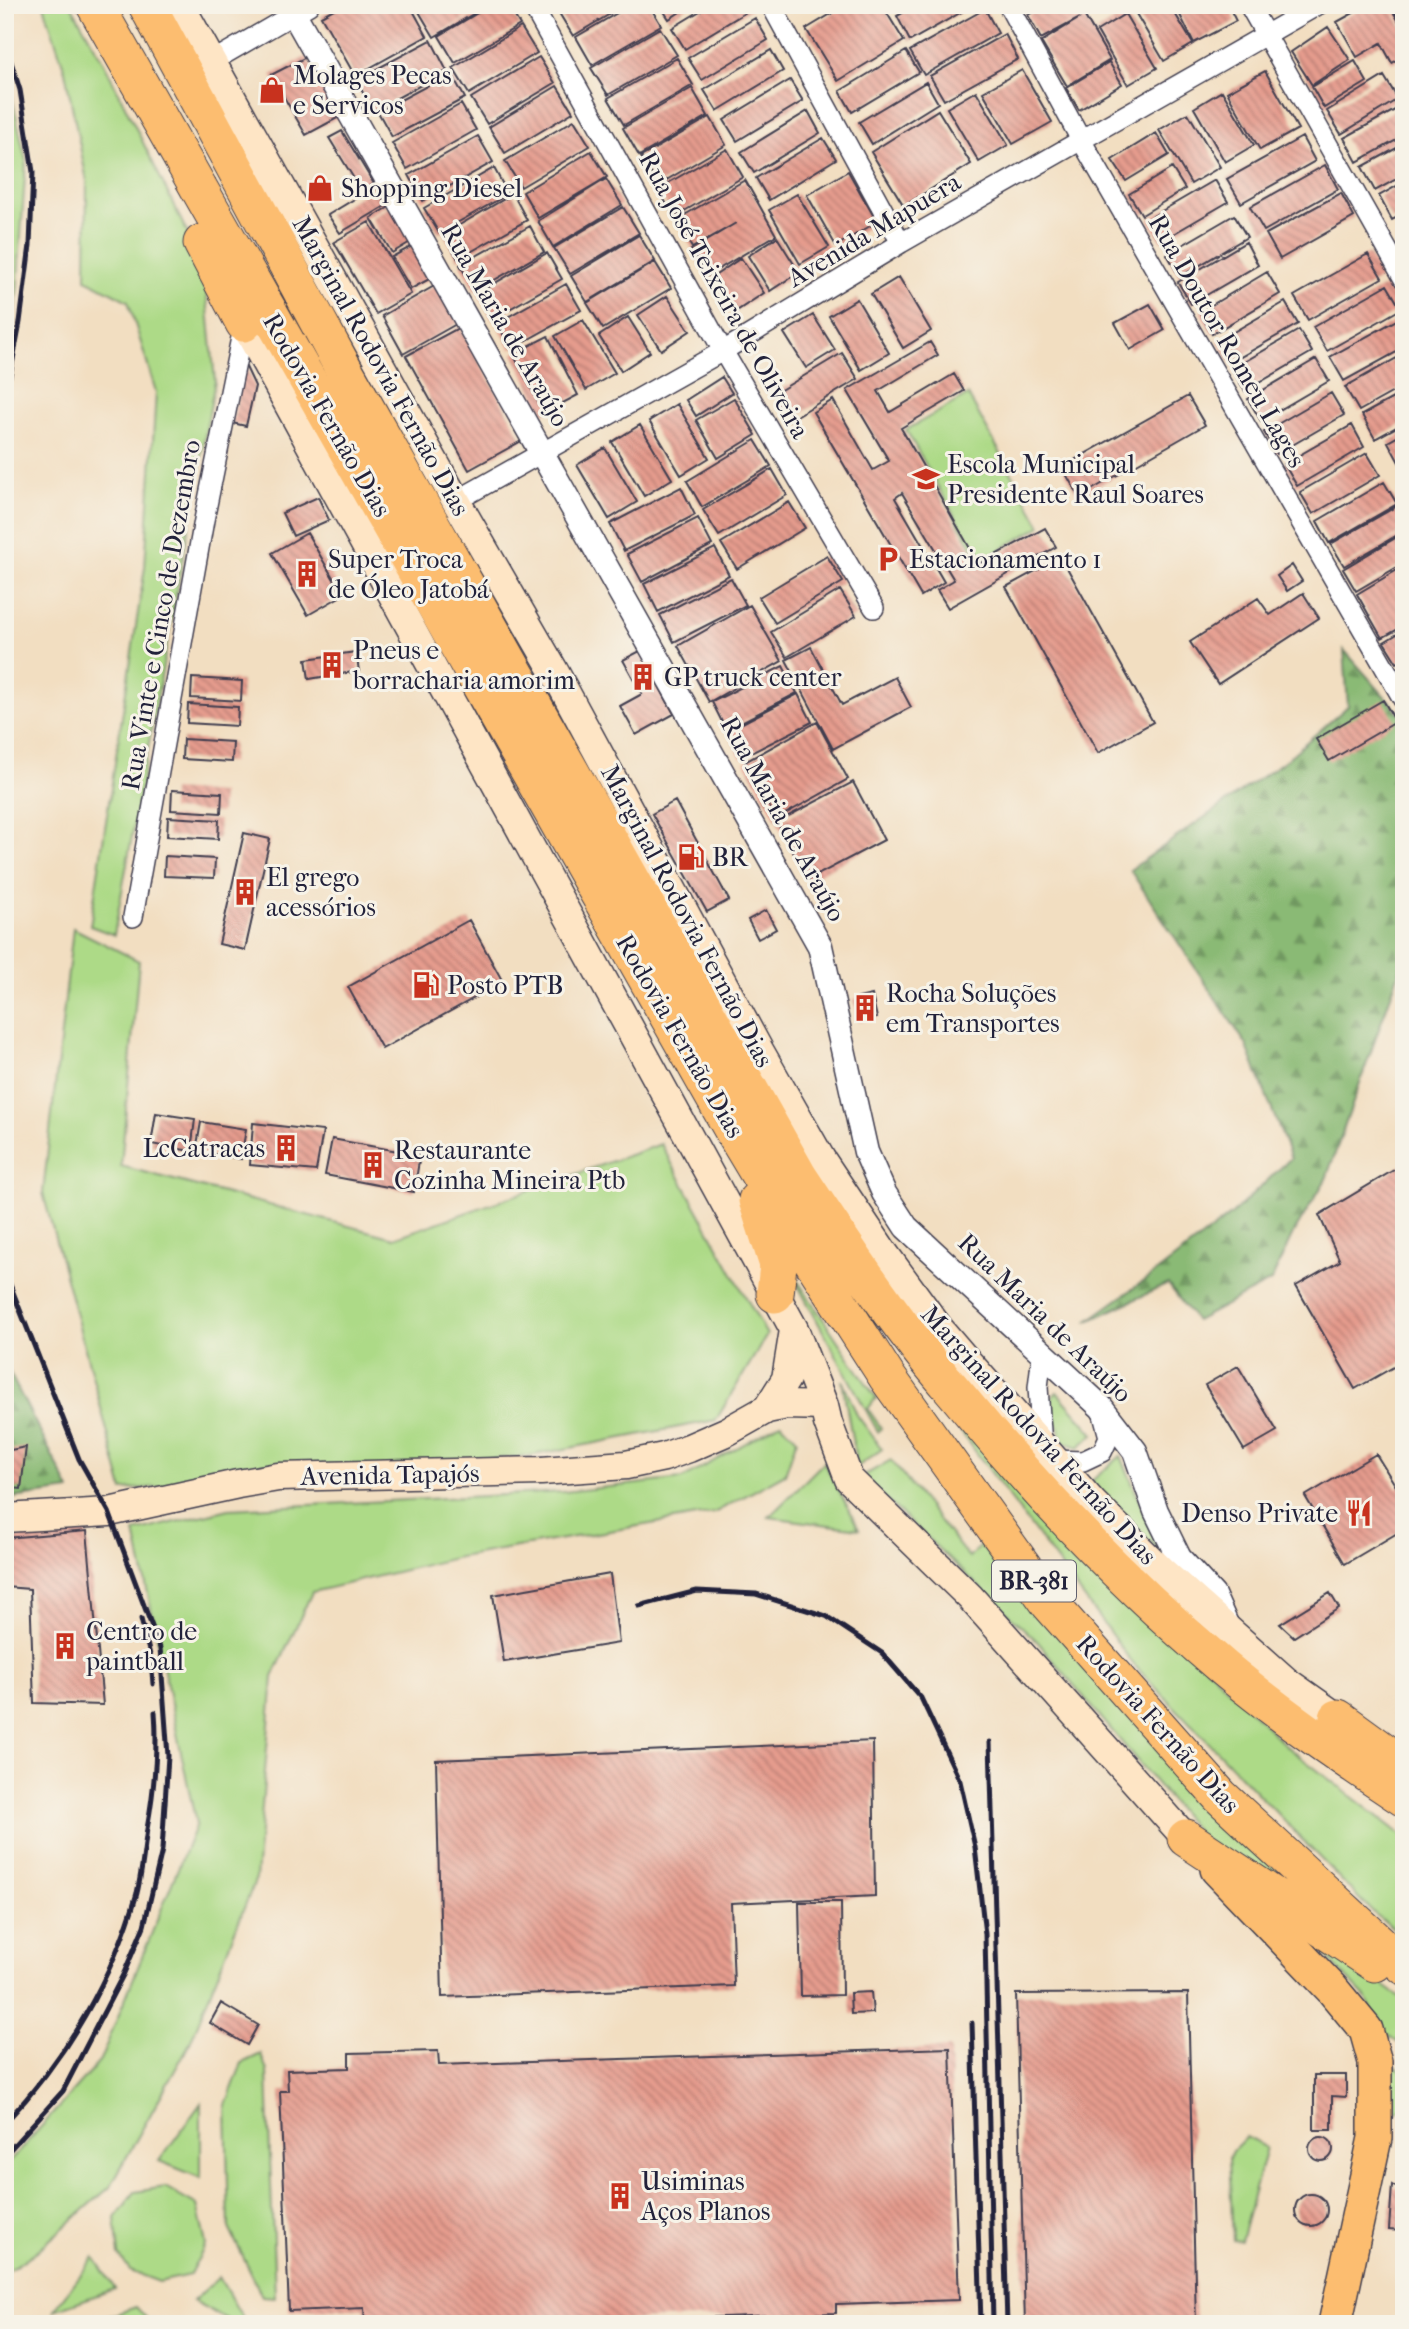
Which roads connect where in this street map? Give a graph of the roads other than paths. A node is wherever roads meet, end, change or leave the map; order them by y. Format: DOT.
graph roads {
  1 [pos="88,5"];
  2 [pos="95,5"];
  3 [pos="147,5"];
  4 [pos="180,5"];
  5 [pos="532,5"];
  6 [pos="771,5"];
  7 [pos="1008,5"];
  8 [pos="1249,5"];
  9 [pos="1318,5"];
  10 [pos="297,8"];
  11 [pos="1266,36"];
  12 [pos="211,62"];
  13 [pos="1082,140"];
  14 [pos="901,243"];
  15 [pos="1404,279"];
  16 [pos="244,323"];
  17 [pos="723,351"];
  18 [pos="542,451"];
  19 [pos="456,501"];
  20 [pos="874,608"];
  21 [pos="1404,701"];
  22 [pos="132,917"];
  23 [pos="736,1136"];
  24 [pos="775,1294"];
  25 [pos="794,1329"];
  26 [pos="1042,1354"];
  27 [pos="824,1406"];
  28 [pos="1101,1407"];
  29 [pos="767,1409"];
  30 [pos="1048,1453"];
  31 [pos="5,1518"];
  32 [pos="1229,1631"];
  33 [pos="1338,1718"];
  34 [pos="1404,1750"];
  35 [pos="1404,1766"];
  36 [pos="1404,1798"];
  37 [pos="1186,1838"];
  38 [pos="1404,1966"];
  39 [pos="1404,1983"];
  40 [pos="1335,2324"];
  1 -- 16 [label="highway"];
  2 -- 23 [label="highway, Rodovia Fernão Dias / BR-381"];
  3 -- 36 [label="highway, Rodovia Fernão Dias / BR-381"];
  4 -- 12 [label="main road, Marginal Rodovia Fernão Dias"];
  5 -- 17 [label="street, Rua José Teixeira de Oliveira"];
  6 -- 14 [label="street"];
  7 -- 13 [label="street, Rua Doutor Romeu Lages"];
  8 -- 11 [label="street"];
  9 -- 11 [label="street, Avenida Mapuera"];
  10 -- 12 [label="street"];
  10 -- 18 [label="street, Rua Maria de Araújo"];
  11 -- 13 [label="street, Avenida Mapuera"];
  11 -- 15 [label="street"];
  12 -- 19 [label="main road, Marginal Rodovia Fernão Dias"];
  13 -- 14 [label="street, Avenida Mapuera"];
  13 -- 21 [label="street, Rua Doutor Romeu Lages"];
  14 -- 17 [label="street, Avenida Mapuera"];
  16 -- 22 [label="street, Rua Vinte e Cinco de Dezembro"];
  16 -- 24 [label="main road, BR-381"];
  17 -- 18 [label="street, Avenida Mapuera"];
  17 -- 20 [label="street, Rua José Teixeira de Oliveira"];
  18 -- 19 [label="street, Avenida Mapuera"];
  18 -- 26 [label="street, Rua Maria de Araújo"];
  19 -- 30 [label="main road, Marginal Rodovia Fernão Dias"];
  23 -- 24 [label="highway, BR-381"];
  23 -- 38 [label="highway, Rodovia Fernão Dias / BR-381"];
  24 -- 25 [label="main road, BR-381"];
  25 -- 27 [label="main road, BR-381"];
  25 -- 29 [label="main road, Avenida Tapajós"];
  26 -- 28 [label="street, Rua Maria de Araújo"];
  26 -- 30 [label="street"];
  27 -- 29 [label="main road, Avenida Tapajós"];
  27 -- 37 [label="main road, BR-381"];
  28 -- 30 [label="street"];
  28 -- 32 [label="street, Rua Maria de Araújo"];
  29 -- 31 [label="main road, Avenida Tapajós"];
  30 -- 32 [label="main road, Marginal Rodovia Fernão Dias"];
  32 -- 33 [label="main road, Marginal Rodovia Fernão Dias"];
  33 -- 34 [label="main road, Marginal Rodovia Fernão Dias"];
  33 -- 35 [label="highway"];
  37 -- 39 [label="highway, BR-381"];
  37 -- 40 [label="highway"];
}
